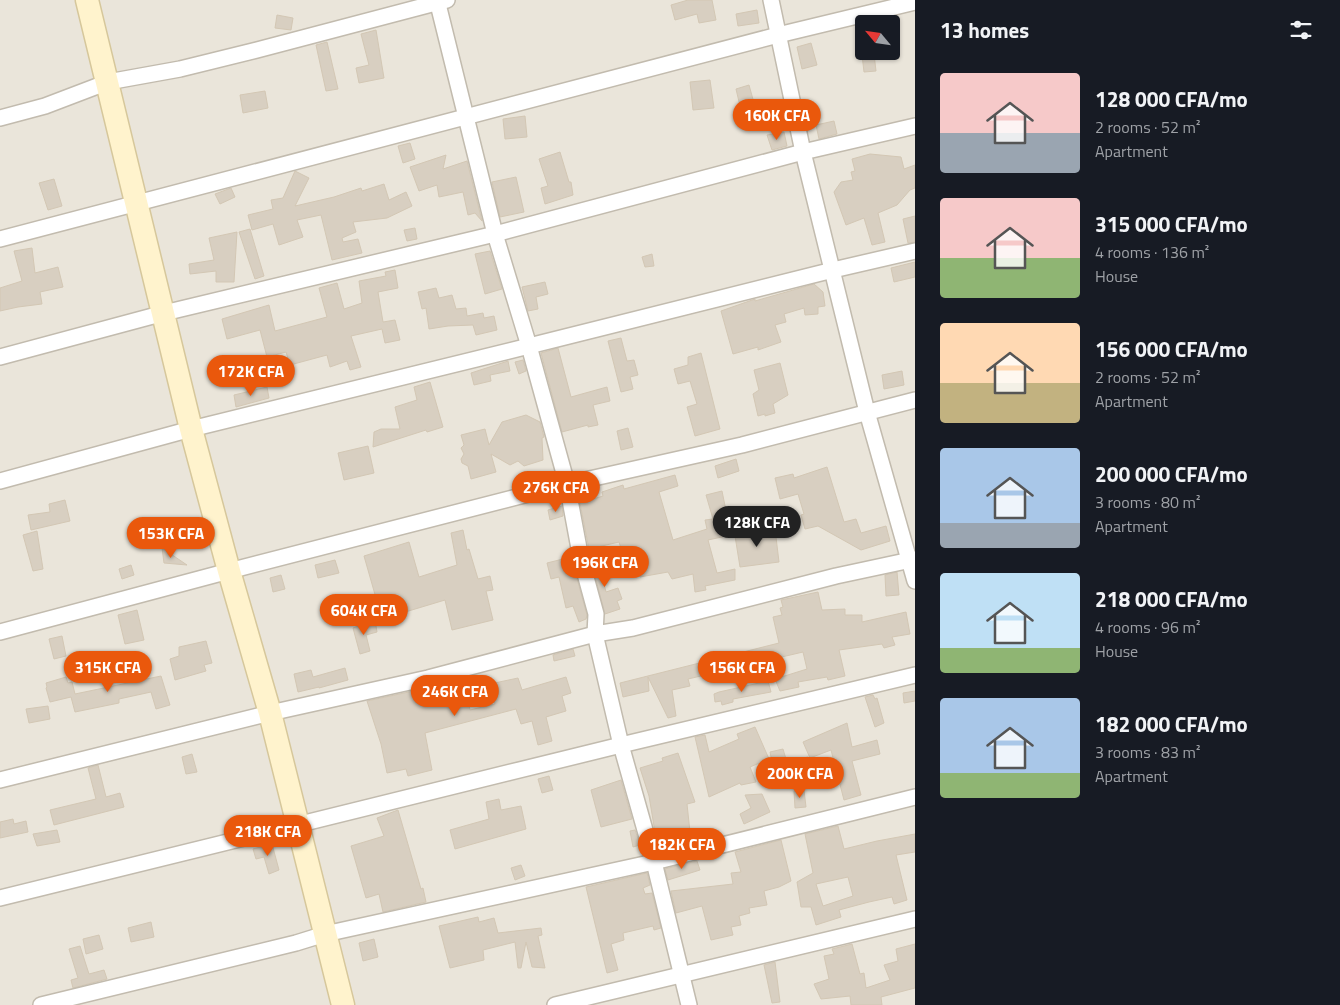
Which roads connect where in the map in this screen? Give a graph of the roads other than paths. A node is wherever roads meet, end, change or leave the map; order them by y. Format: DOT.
graph roads {
  1 [pos="87,0"];
  2 [pos="770,0"];
  3 [pos="441,1"];
  4 [pos="915,2"];
  5 [pos="778,35"];
  6 [pos="108,82"];
  7 [pos="466,117"];
  8 [pos="0,118"];
  9 [pos="915,126"];
  10 [pos="803,152"];
  11 [pos="137,203"];
  12 [pos="495,234"];
  13 [pos="0,238"];
  14 [pos="915,252"];
  15 [pos="833,270"];
  16 [pos="164,313"];
  17 [pos="529,346"];
  18 [pos="0,357"];
  19 [pos="915,400"];
  20 [pos="867,412"];
  21 [pos="191,429"];
  22 [pos="0,481"];
  23 [pos="567,484"];
  24 [pos="912,560"];
  25 [pos="229,571"];
  26 [pos="915,581"];
  27 [pos="0,632"];
  28 [pos="595,634"];
  29 [pos="915,675"];
  30 [pos="270,713"];
  31 [pos="621,744"];
  32 [pos="0,780"];
  33 [pos="915,797"];
  34 [pos="298,824"];
  35 [pos="654,862"];
  36 [pos="0,898"];
  37 [pos="915,919"];
  38 [pos="325,934"];
  39 [pos="681,976"];
  40 [pos="41,1005"];
  41 [pos="343,1005"];
  42 [pos="555,1005"];
  43 [pos="689,1005"];
  1 -- 6 [label="street"];
  2 -- 5 [label="street"];
  3 -- 6 [label="street"];
  3 -- 7 [label="street"];
  4 -- 5 [label="street"];
  5 -- 7 [label="street"];
  5 -- 10 [label="street"];
  6 -- 8 [label="street"];
  6 -- 11 [label="street"];
  7 -- 11 [label="street"];
  7 -- 12 [label="street"];
  9 -- 10 [label="street"];
  10 -- 12 [label="street"];
  10 -- 15 [label="street"];
  11 -- 13 [label="street"];
  11 -- 16 [label="street"];
  12 -- 16 [label="street"];
  12 -- 17 [label="street"];
  14 -- 15 [label="street"];
  15 -- 17 [label="street"];
  15 -- 20 [label="street"];
  16 -- 18 [label="street"];
  16 -- 21 [label="street"];
  17 -- 21 [label="street"];
  17 -- 23 [label="street"];
  19 -- 20 [label="street"];
  20 -- 23 [label="street"];
  20 -- 24 [label="street"];
  21 -- 22 [label="street"];
  21 -- 25 [label="street"];
  23 -- 25 [label="street"];
  23 -- 28 [label="street"];
  24 -- 26 [label="street"];
  24 -- 28 [label="street"];
  25 -- 27 [label="street"];
  25 -- 30 [label="street"];
  28 -- 30 [label="street"];
  28 -- 31 [label="street"];
  29 -- 31 [label="street"];
  30 -- 32 [label="street"];
  30 -- 34 [label="street"];
  31 -- 34 [label="street"];
  31 -- 35 [label="street"];
  33 -- 35 [label="street"];
  34 -- 36 [label="street"];
  34 -- 38 [label="street"];
  35 -- 38 [label="street"];
  35 -- 39 [label="street"];
  37 -- 39 [label="street"];
  38 -- 40 [label="street"];
  38 -- 41 [label="street"];
  39 -- 42 [label="street"];
  39 -- 43 [label="street"];
}
